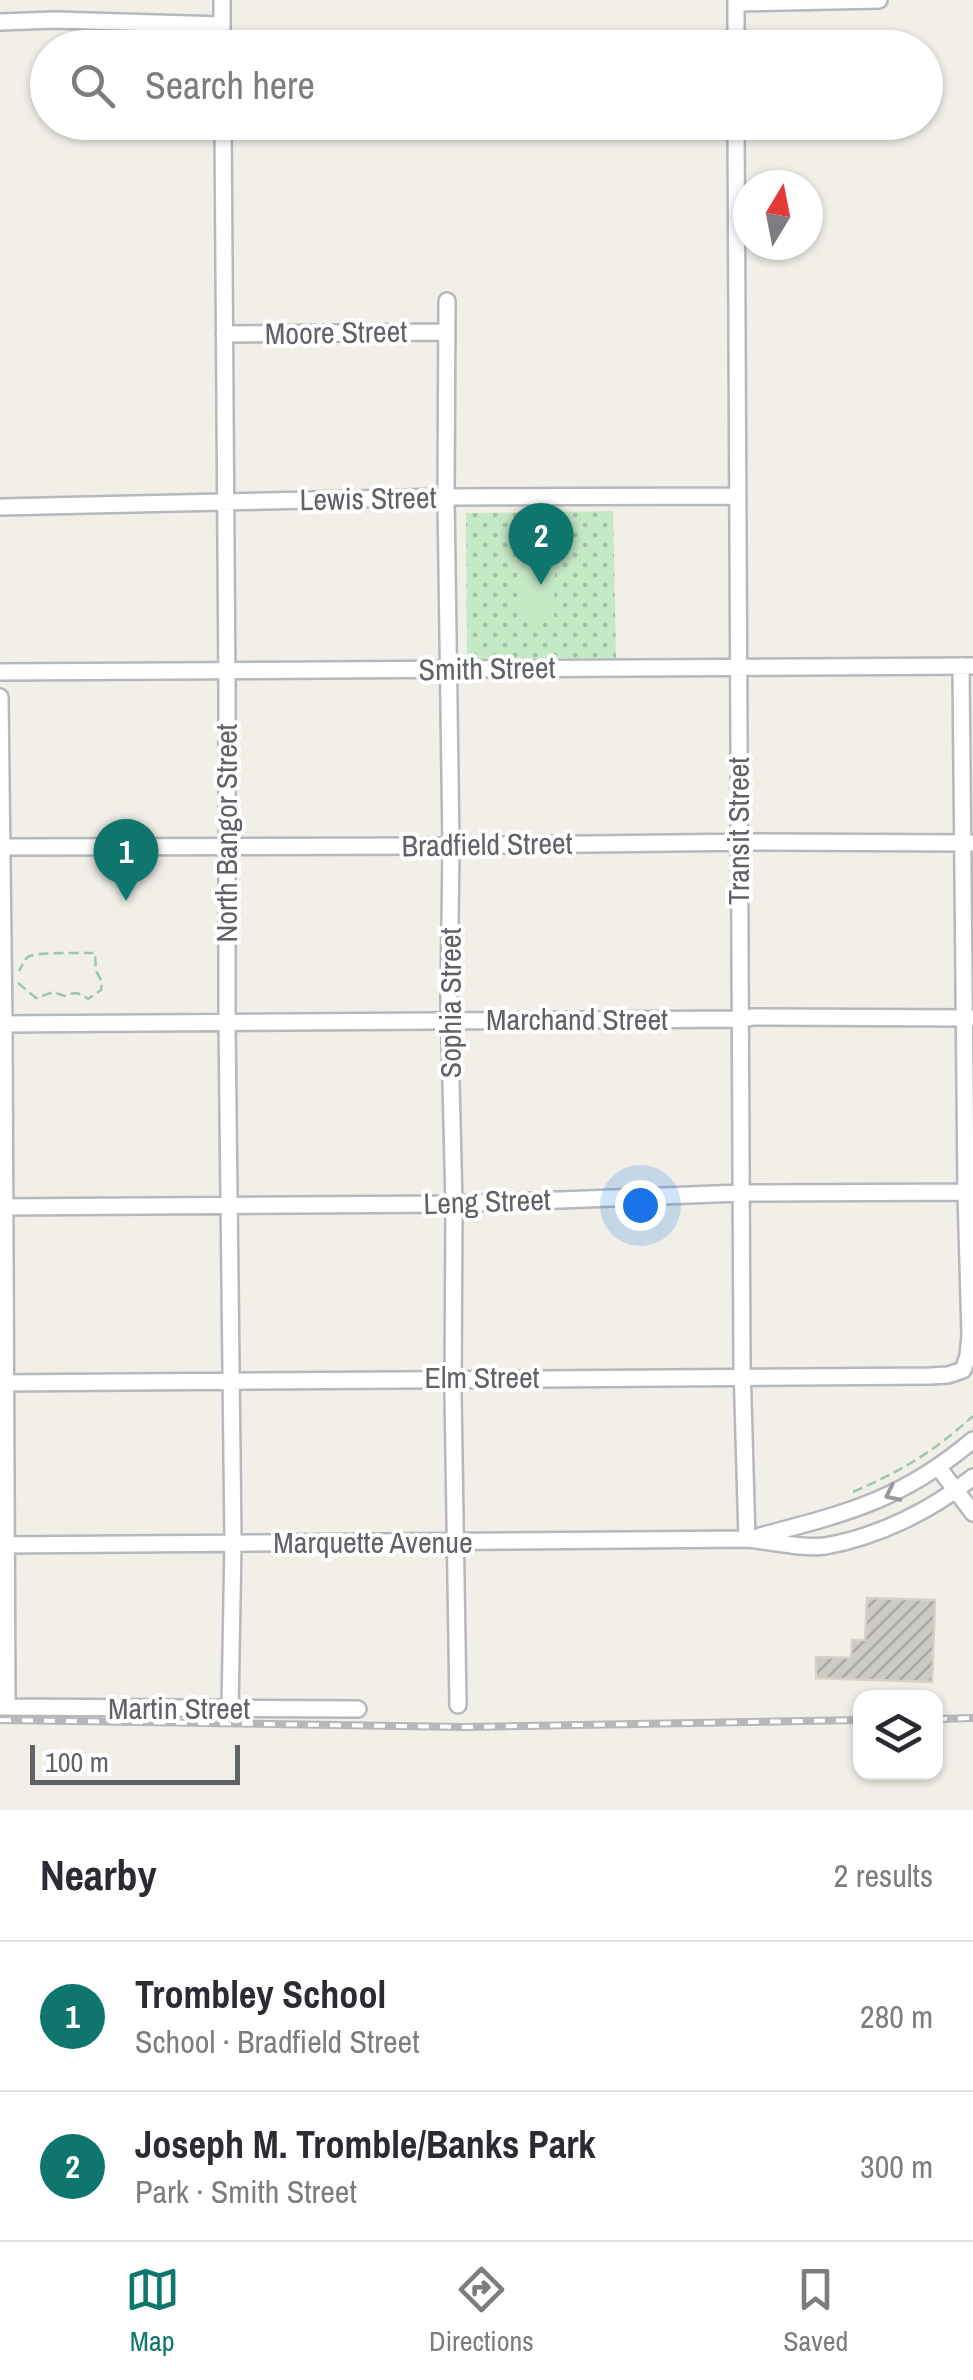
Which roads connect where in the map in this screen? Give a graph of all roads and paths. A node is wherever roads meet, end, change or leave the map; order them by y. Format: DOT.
graph roads {
  1 [pos="56,0"];
  2 [pos="222,0"];
  3 [pos="879,0"];
  4 [pos="736,1"];
  5 [pos="56,20"];
  6 [pos="0,22"];
  7 [pos="222,25"];
  8 [pos="222,30"];
  9 [pos="736,30"];
  10 [pos="223,140"];
  11 [pos="736,140"];
  12 [pos="448,301"];
  13 [pos="447,332"];
  14 [pos="224,334"];
  15 [pos="736,496"];
  16 [pos="446,497"];
  17 [pos="226,502"];
  18 [pos="0,507"];
  19 [pos="738,666"];
  20 [pos="967,666"];
  21 [pos="227,670"];
  22 [pos="449,670"];
  23 [pos="0,672"];
  24 [pos="0,697"];
  25 [pos="738,842"];
  26 [pos="969,843"];
  27 [pos="451,846"];
  28 [pos="1,847"];
  29 [pos="227,847"];
  30 [pos="18,972"];
  31 [pos="18,983"];
  32 [pos="969,1018"];
  33 [pos="740,1019"];
  34 [pos="450,1022"];
  35 [pos="227,1023"];
  36 [pos="2,1024"];
  37 [pos="969,1192"];
  38 [pos="741,1193"];
  39 [pos="454,1204"];
  40 [pos="230,1206"];
  41 [pos="3,1207"];
  42 [pos="742,1377"];
  43 [pos="453,1378"];
  44 [pos="230,1380"];
  45 [pos="3,1382"];
  46 [pos="973,1416"];
  47 [pos="973,1440"];
  48 [pos="938,1467"];
  49 [pos="973,1477"];
  50 [pos="954,1492"];
  51 [pos="849,1494"];
  52 [pos="973,1513"];
  53 [pos="747,1539"];
  54 [pos="456,1542"];
  55 [pos="232,1543"];
  56 [pos="4,1545"];
  57 [pos="458,1704"];
  58 [pos="3,1707"];
  59 [pos="230,1709"];
  60 [pos="358,1709"];
  1 -- 5 [label="street"];
  2 -- 7 [label="street"];
  3 -- 4 [label="street"];
  4 -- 9 [label="street"];
  5 -- 6 [label="street"];
  5 -- 7 [label="street"];
  7 -- 8 [label="street"];
  10 -- 14 [label="street, North Bangor Street"];
  11 -- 15 [label="street, Transit Street"];
  12 -- 13 [label="street, Sophia Street"];
  13 -- 14 [label="street, Moore Street"];
  13 -- 16 [label="street, Sophia Street"];
  14 -- 17 [label="street, North Bangor Street"];
  15 -- 16 [label="street, Lewis Street"];
  15 -- 19 [label="street, Transit Street"];
  16 -- 17 [label="street, Lewis Street"];
  16 -- 22 [label="street, Sophia Street"];
  17 -- 18 [label="street, Lewis Street"];
  17 -- 21 [label="street, North Bangor Street"];
  19 -- 20 [label="street, Smith Street"];
  19 -- 22 [label="street, Smith Street"];
  19 -- 25 [label="street, Transit Street"];
  20 -- 26 [label="street"];
  21 -- 22 [label="street, Smith Street"];
  21 -- 23 [label="street, Smith Street"];
  21 -- 29 [label="street, North Bangor Street"];
  22 -- 27 [label="street, Sophia Street"];
  24 -- 28 [label="street"];
  25 -- 26 [label="street, Bradfield Street"];
  25 -- 27 [label="street, Bradfield Street"];
  25 -- 33 [label="street, Transit Street"];
  26 -- 32 [label="street"];
  27 -- 29 [label="street, Bradfield Street"];
  27 -- 34 [label="street, Sophia Street"];
  28 -- 29 [label="street, Bradfield Street"];
  28 -- 36 [label="street"];
  29 -- 35 [label="street, North Bangor Street"];
  30 -- 31 [label="path"];
  32 -- 33 [label="street, Marchand Street"];
  32 -- 37 [label="street"];
  33 -- 34 [label="street, Marchand Street"];
  33 -- 38 [label="street, Transit Street"];
  34 -- 35 [label="street, Marchand Street"];
  34 -- 39 [label="street, Sophia Street"];
  35 -- 36 [label="street, Marchand Street"];
  35 -- 40 [label="street, North Bangor Street"];
  36 -- 41 [label="street"];
  37 -- 38 [label="street, Leng Street"];
  37 -- 42 [label="street, Elm Street"];
  38 -- 39 [label="street, Leng Street"];
  38 -- 42 [label="street, Transit Street"];
  39 -- 40 [label="street, Leng Street"];
  39 -- 43 [label="street, Sophia Street"];
  40 -- 41 [label="street, Leng Street"];
  40 -- 44 [label="street, North Bangor Street"];
  41 -- 45 [label="street"];
  42 -- 43 [label="street, Elm Street"];
  42 -- 53 [label="street, Transit Street"];
  43 -- 44 [label="street, Elm Street"];
  43 -- 54 [label="street, Sophia Street"];
  44 -- 45 [label="street, Elm Street"];
  44 -- 55 [label="street, North Bangor Street"];
  45 -- 56 [label="street"];
  46 -- 51 [label="path"];
  47 -- 48 [label="street, Marquette Avenue"];
  48 -- 50 [label="street"];
  48 -- 53 [label="street, Marquette Avenue, one-way"];
  49 -- 50 [label="street, Marquette Avenue"];
  50 -- 52 [label="street"];
  50 -- 53 [label="street, Marquette Avenue"];
  53 -- 54 [label="street, Marquette Avenue"];
  54 -- 55 [label="street, Marquette Avenue"];
  54 -- 57 [label="street, Sophia Street"];
  55 -- 56 [label="street, Marquette Avenue"];
  55 -- 59 [label="street, North Bangor Street"];
  56 -- 58 [label="street"];
  58 -- 59 [label="street, Martin Street"];
  59 -- 60 [label="street, Martin Street"];
}
